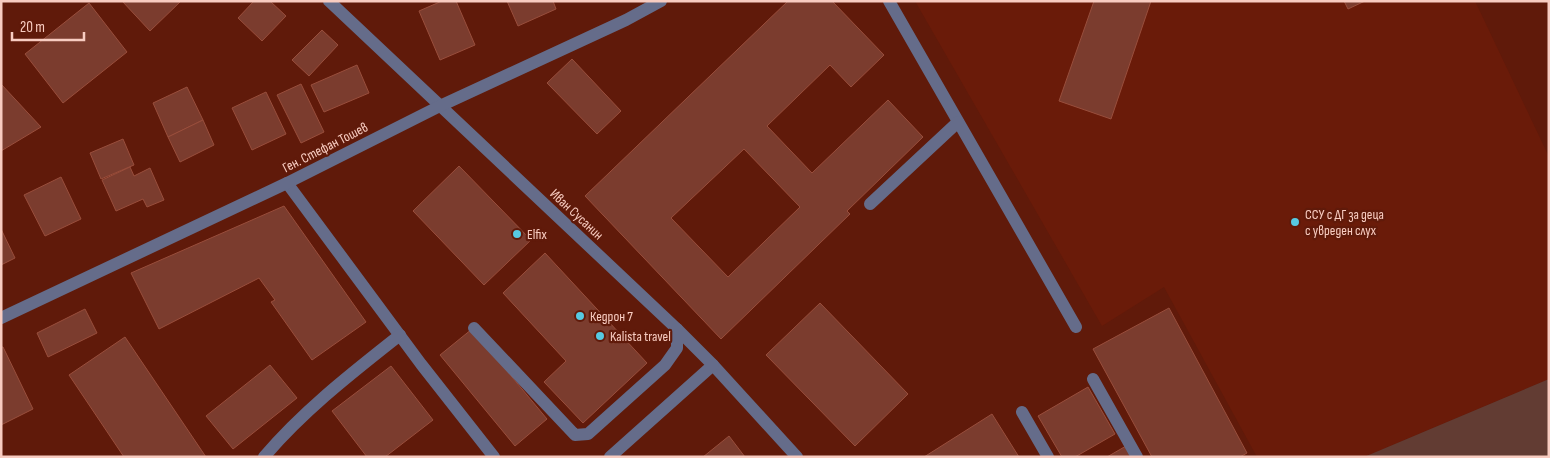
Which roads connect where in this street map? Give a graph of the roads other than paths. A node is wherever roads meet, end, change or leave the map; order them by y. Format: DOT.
graph roads {
  1 [pos="330,1"];
  2 [pos="661,1"];
  3 [pos="889,1"];
  4 [pos="440,106"];
  5 [pos="958,122"];
  6 [pos="288,183"];
  7 [pos="870,204"];
  8 [pos="1,318"];
  9 [pos="1076,327"];
  10 [pos="474,328"];
  11 [pos="677,329"];
  12 [pos="400,335"];
  13 [pos="713,365"];
  14 [pos="1093,378"];
  15 [pos="1022,412"];
  16 [pos="264,457"];
  17 [pos="494,457"];
  18 [pos="610,457"];
  19 [pos="797,457"];
  20 [pos="1048,457"];
  21 [pos="1137,457"];
  1 -- 4 [label="street, Иван Сусанин"];
  2 -- 4 [label="street, Ген. Стефан Тошев"];
  3 -- 5 [label="street"];
  4 -- 6 [label="street, Ген. Стефан Тошев"];
  4 -- 11 [label="street, Иван Сусанин"];
  5 -- 7 [label="street"];
  5 -- 9 [label="street"];
  6 -- 8 [label="street, Ген. Стефан Тошев"];
  6 -- 12 [label="street"];
  10 -- 11 [label="street"];
  11 -- 13 [label="street, Иван Сусанин"];
  12 -- 16 [label="street"];
  12 -- 17 [label="street"];
  13 -- 18 [label="street"];
  13 -- 19 [label="street, Иван Сусанин"];
  14 -- 21 [label="street"];
  15 -- 20 [label="street"];
}
